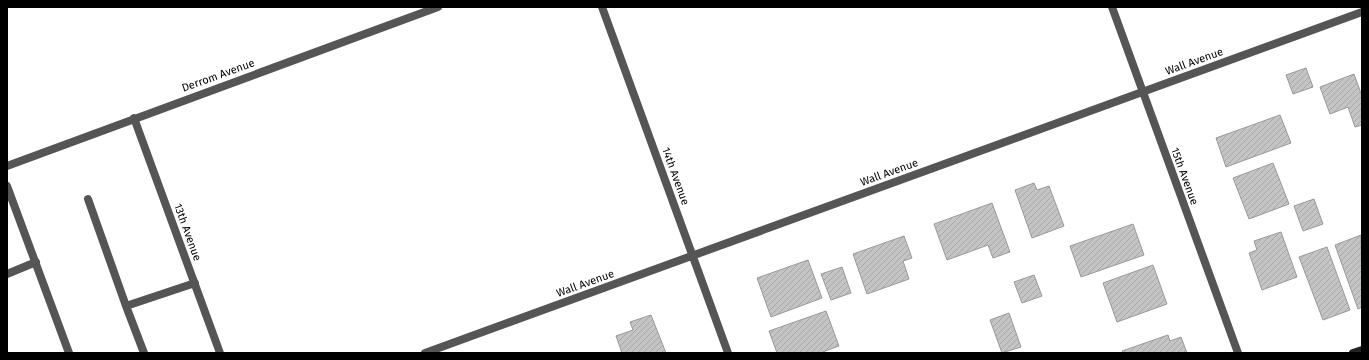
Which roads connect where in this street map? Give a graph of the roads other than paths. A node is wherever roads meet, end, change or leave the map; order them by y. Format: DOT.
graph roads {
  1 [pos="438,7"];
  2 [pos="602,7"];
  3 [pos="1112,7"];
  4 [pos="1362,12"];
  5 [pos="1142,91"];
  6 [pos="134,118"];
  7 [pos="7,166"];
  8 [pos="7,186"];
  9 [pos="88,199"];
  10 [pos="693,256"];
  11 [pos="36,262"];
  12 [pos="7,274"];
  13 [pos="195,283"];
  14 [pos="126,306"];
  15 [pos="1362,350"];
  16 [pos="69,353"];
  17 [pos="144,353"];
  18 [pos="220,353"];
  19 [pos="425,353"];
  20 [pos="728,353"];
  21 [pos="1238,353"];
  22 [pos="1353,353"];
  1 -- 6 [label="street, Derrom Avenue"];
  2 -- 10 [label="street, 14th Avenue"];
  3 -- 5 [label="street, 15th Avenue"];
  4 -- 5 [label="street, Wall Avenue"];
  5 -- 10 [label="street, Wall Avenue"];
  5 -- 21 [label="street, 15th Avenue"];
  6 -- 7 [label="street, Derrom Avenue"];
  6 -- 13 [label="street, 13th Avenue"];
  8 -- 11 [label="street"];
  9 -- 14 [label="street"];
  10 -- 19 [label="street, Wall Avenue"];
  10 -- 20 [label="street, 14th Avenue"];
  11 -- 12 [label="street"];
  11 -- 16 [label="street"];
  13 -- 14 [label="street"];
  13 -- 18 [label="street, 13th Avenue"];
  14 -- 17 [label="street"];
  15 -- 22 [label="main road"];
}
